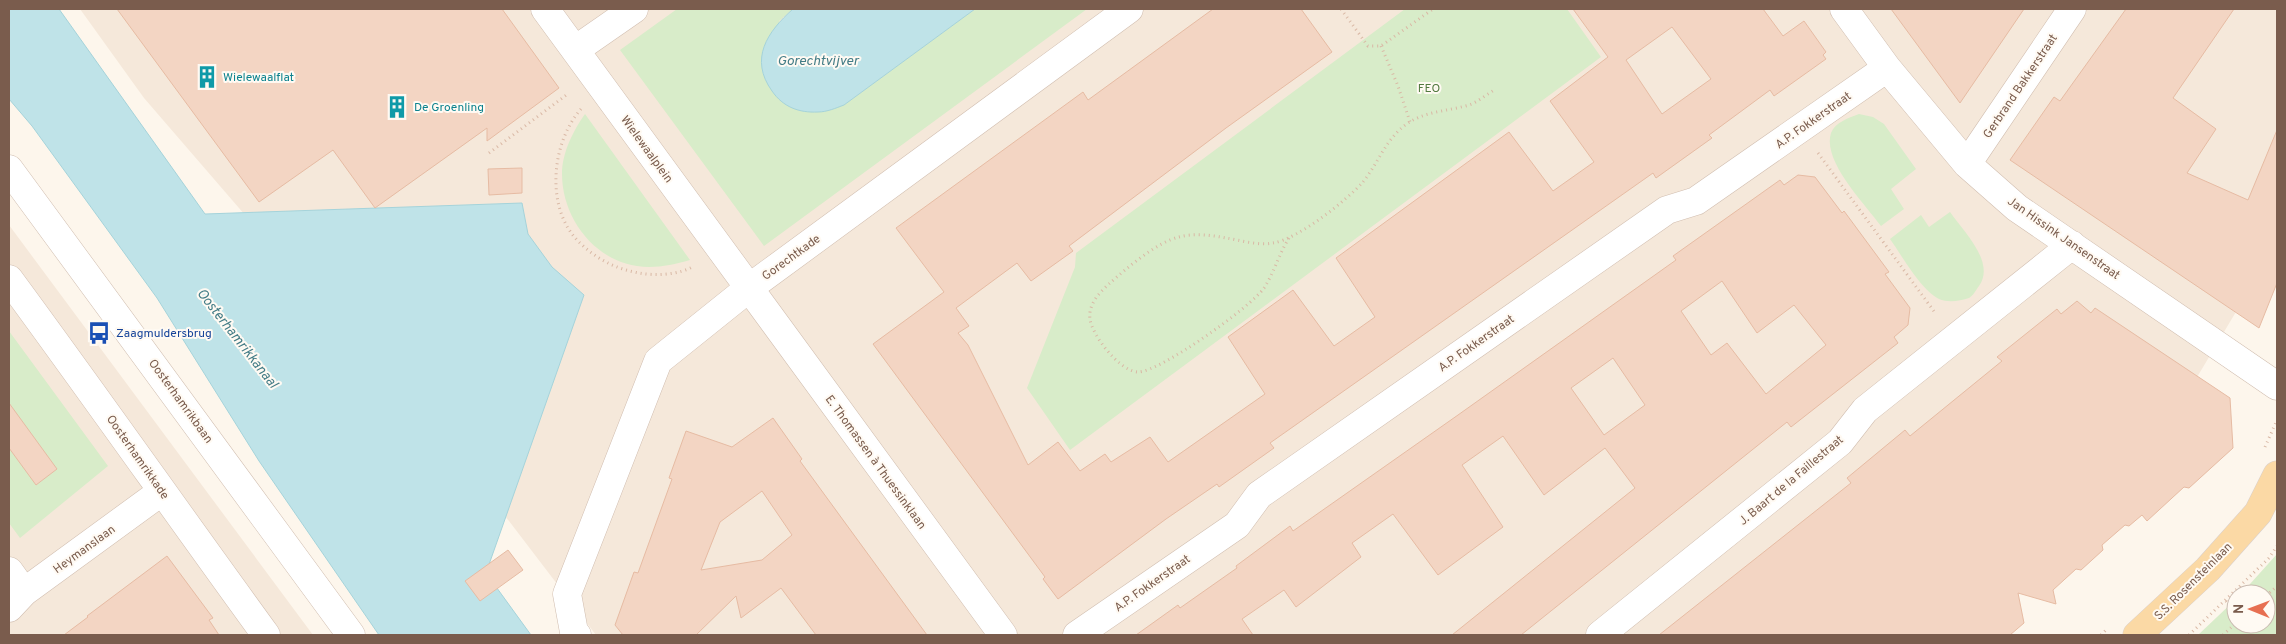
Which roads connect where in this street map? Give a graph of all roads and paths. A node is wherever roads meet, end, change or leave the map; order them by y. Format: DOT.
graph roads {
  1 [pos="545,9"];
  2 [pos="634,9"];
  3 [pos="1129,9"];
  4 [pos="1341,9"];
  5 [pos="1433,9"];
  6 [pos="1844,9"];
  7 [pos="2072,9"];
  8 [pos="1380,46"];
  9 [pos="575,50"];
  10 [pos="1887,68"];
  11 [pos="599,83"];
  12 [pos="1496,89"];
  13 [pos="1410,122"];
  14 [pos="1800,129"];
  15 [pos="489,153"];
  16 [pos="1967,164"];
  17 [pos="9,169"];
  18 [pos="1289,238"];
  19 [pos="2072,245"];
  20 [pos="720,249"];
  21 [pos="9,279"];
  22 [pos="749,288"];
  23 [pos="1954,339"];
  24 [pos="2277,386"];
  25 [pos="2277,475"];
  26 [pos="161,492"];
  27 [pos="2277,546"];
  28 [pos="14,590"];
  29 [pos="2225,601"];
  30 [pos="266,635"];
  31 [pos="351,635"];
  32 [pos="577,635"];
  33 [pos="1003,635"];
  34 [pos="1077,635"];
  35 [pos="1600,635"];
  36 [pos="2137,635"];
  37 [pos="2189,635"];
  1 -- 9 [label="street, Wielewaalplein"];
  2 -- 9 [label="street"];
  3 -- 22 [label="street, Gorechtkade"];
  4 -- 8 [label="path"];
  5 -- 8 [label="path"];
  6 -- 10 [label="street, Jan Hissink Jansenstraat"];
  7 -- 16 [label="street, Gerbrand Bakkerstraat"];
  8 -- 13 [label="path"];
  9 -- 11 [label="street, Wielewaalplein"];
  10 -- 14 [label="street, A.P. Fokkerstraat"];
  10 -- 16 [label="street, Jan Hissink Jansenstraat"];
  11 -- 15 [label="path"];
  11 -- 20 [label="street, Wielewaalplein"];
  11 -- 20 [label="path"];
  12 -- 13 [label="path"];
  13 -- 18 [label="path"];
  14 -- 23 [label="path"];
  14 -- 34 [label="street, A.P. Fokkerstraat"];
  16 -- 19 [label="street, Jan Hissink Jansenstraat"];
  17 -- 31 [label="street, Oosterhamrikbaan"];
  18 -- 18 [label="path"];
  19 -- 23 [label="street, J. Baart de la Faillestraat"];
  19 -- 24 [label="street, Jan Hissink Jansenstraat"];
  20 -- 22 [label="street, Wielewaalplein"];
  21 -- 26 [label="street, Oosterhamrikkade"];
  22 -- 32 [label="street, Gorechtkade"];
  22 -- 33 [label="street, E. Thomassen à Thuessinklaan"];
  23 -- 35 [label="street, J. Baart de la Faillestraat"];
  25 -- 36 [label="main road, S.S. Rosensteinlaan"];
  26 -- 28 [label="street, Heymanslaan"];
  26 -- 30 [label="street, Oosterhamrikkade"];
  27 -- 29 [label="path"];
  29 -- 37 [label="path"];
}
